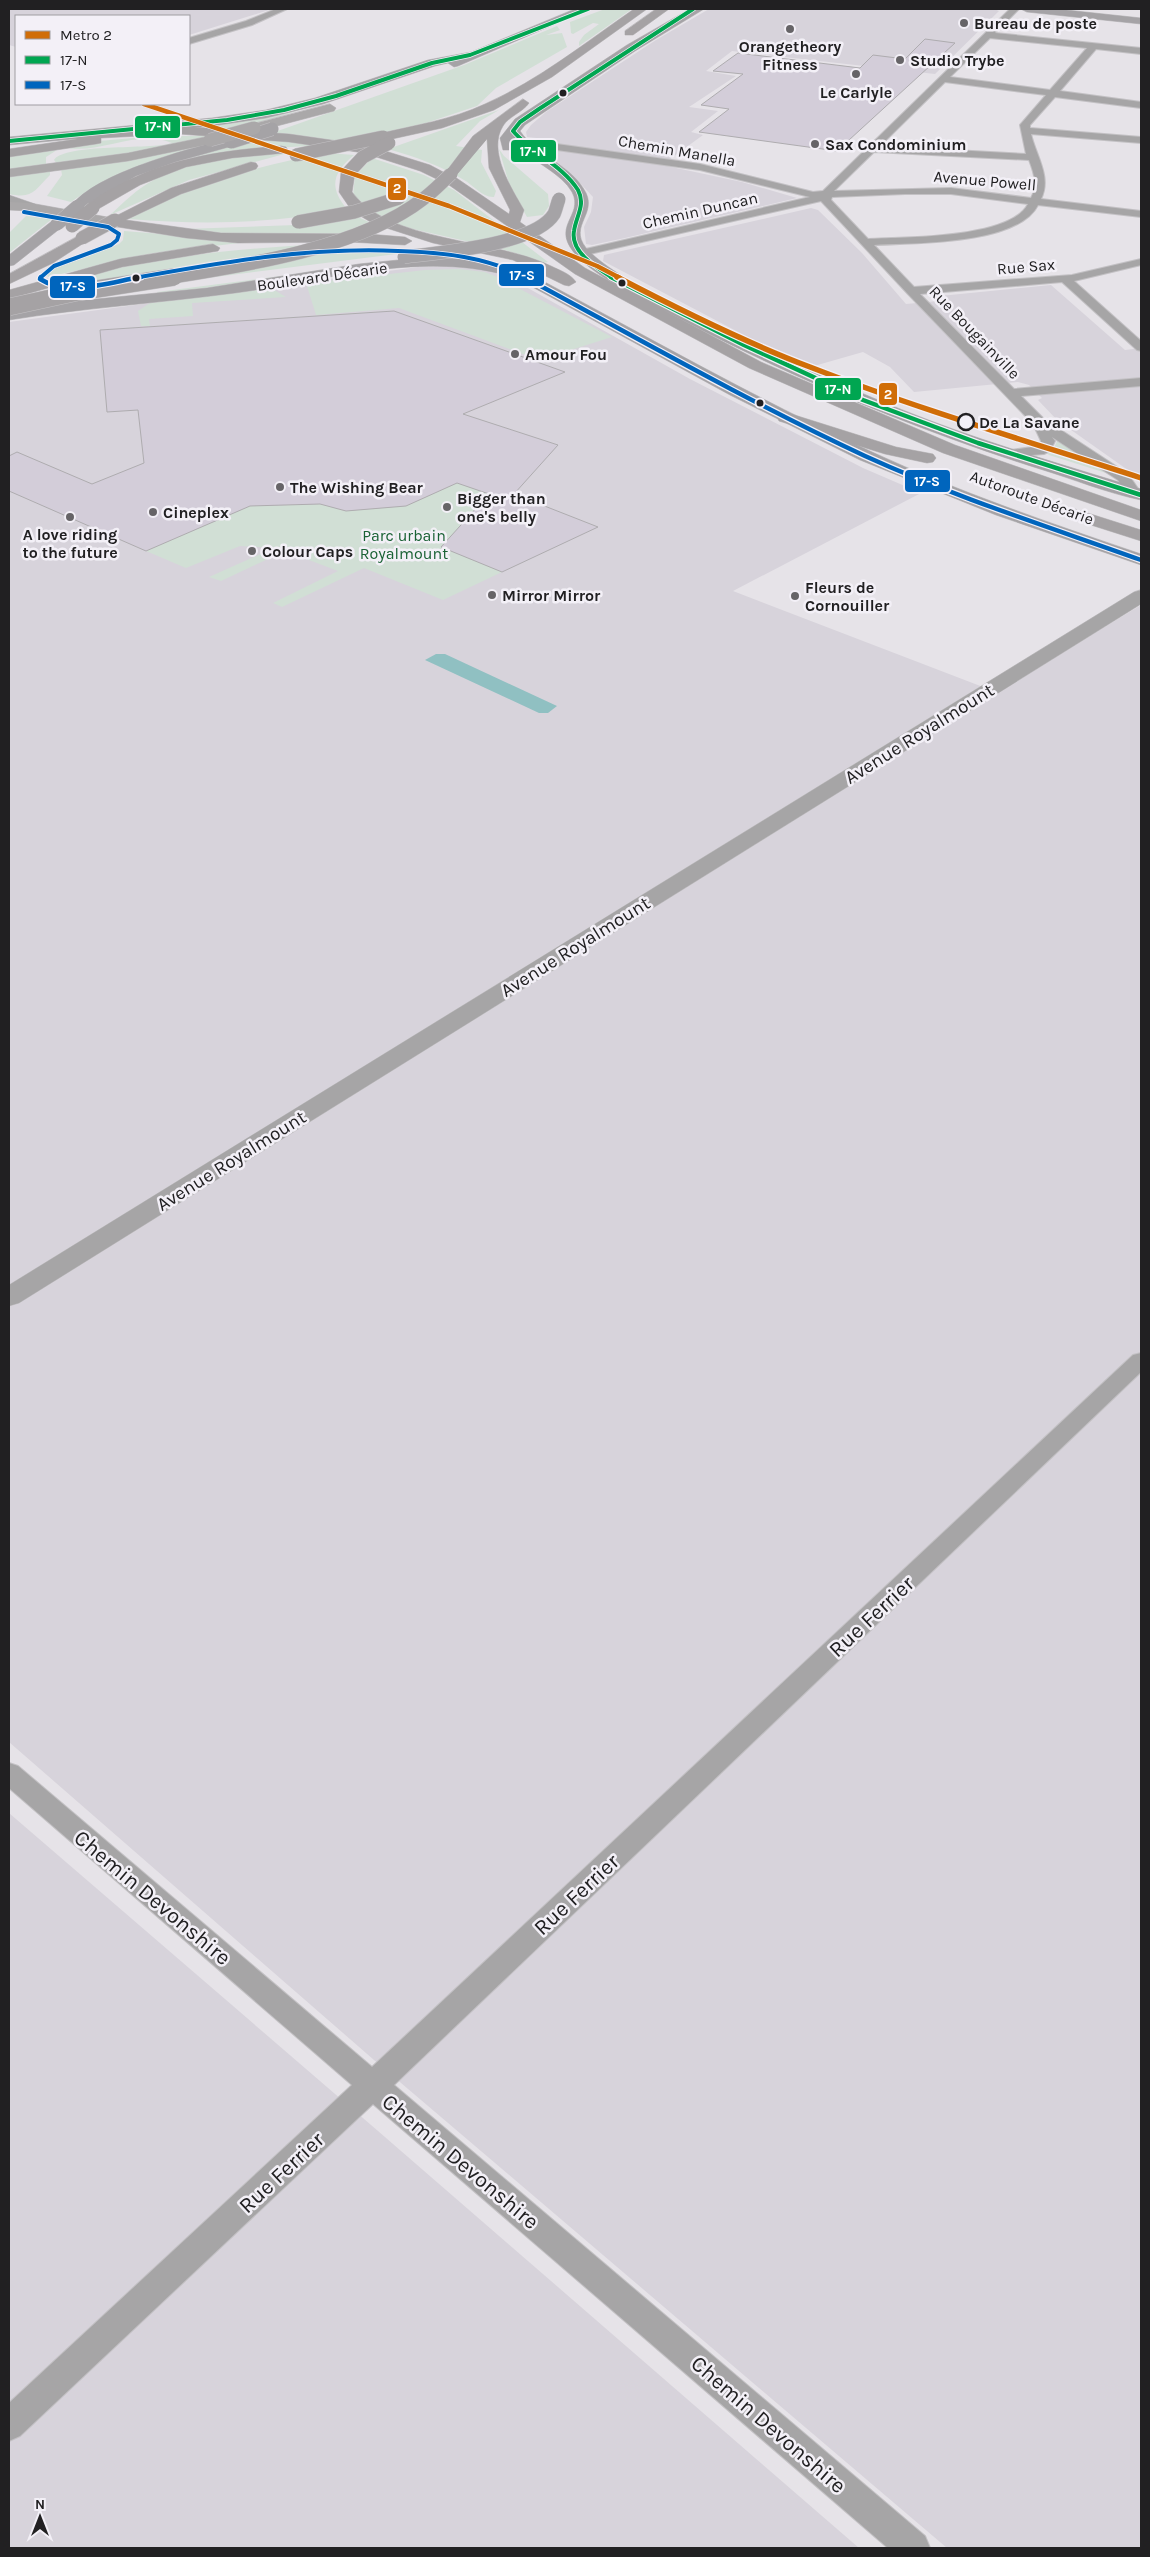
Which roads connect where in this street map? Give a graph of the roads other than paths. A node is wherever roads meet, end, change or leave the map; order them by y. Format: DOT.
graph roads {
  1 [pos="283,9"];
  2 [pos="584,9"];
  3 [pos="642,9"];
  4 [pos="663,9"];
  5 [pos="1015,9"];
  6 [pos="1027,9"];
  7 [pos="687,10"];
  8 [pos="1141,20"];
  9 [pos="987,35"];
  10 [pos="620,39"];
  11 [pos="190,41"];
  12 [pos="1094,46"];
  13 [pos="607,48"];
  14 [pos="1141,51"];
  15 [pos="470,55"];
  16 [pos="943,79"];
  17 [pos="1051,95"];
  18 [pos="1141,105"];
  19 [pos="330,108"];
  20 [pos="498,123"];
  21 [pos="422,130"];
  22 [pos="252,131"];
  23 [pos="1025,131"];
  24 [pos="76,135"];
  25 [pos="517,136"];
  26 [pos="1141,140"];
  27 [pos="9,141"];
  28 [pos="871,149"];
  29 [pos="9,153"];
  30 [pos="1032,157"];
  31 [pos="394,158"];
  32 [pos="517,158"];
  33 [pos="9,173"];
  34 [pos="451,174"];
  35 [pos="144,179"];
  36 [pos="551,186"];
  37 [pos="826,196"];
  38 [pos="9,199"];
  39 [pos="1036,201"];
  40 [pos="9,206"];
  41 [pos="30,207"];
  42 [pos="1141,214"];
  43 [pos="118,222"];
  44 [pos="292,222"];
  45 [pos="513,222"];
  46 [pos="266,225"];
  47 [pos="82,238"];
  48 [pos="866,242"];
  49 [pos="432,245"];
  50 [pos="581,253"];
  51 [pos="1141,262"];
  52 [pos="9,264"];
  53 [pos="1065,278"];
  54 [pos="9,280"];
  55 [pos="912,291"];
  56 [pos="9,295"];
  57 [pos="596,300"];
  58 [pos="9,307"];
  59 [pos="36,310"];
  60 [pos="9,315"];
  61 [pos="1141,347"];
  62 [pos="1141,382"];
  63 [pos="767,390"];
  64 [pos="1011,393"];
  65 [pos="799,404"];
  66 [pos="785,417"];
  67 [pos="1039,422"];
  68 [pos="1010,454"];
  69 [pos="927,458"];
  70 [pos="952,468"];
  71 [pos="1138,494"];
  72 [pos="1062,509"];
  73 [pos="1141,516"];
  74 [pos="1141,536"];
  75 [pos="1141,560"];
  76 [pos="1141,596"];
  77 [pos="9,1297"];
  78 [pos="1141,1360"];
  79 [pos="9,1774"];
  80 [pos="373,2086"];
  81 [pos="9,2425"];
  82 [pos="913,2548"];
  1 -- 11 [label="street"];
  2 -- 15 [label="main road"];
  3 -- 21 [label="highway"];
  4 -- 10 [label="highway"];
  5 -- 9 [label="street"];
  6 -- 8 [label="main road"];
  7 -- 25 [label="main road"];
  9 -- 12 [label="street"];
  9 -- 16 [label="street"];
  12 -- 14 [label="street"];
  12 -- 17 [label="street"];
  13 -- 20 [label="highway"];
  15 -- 19 [label="main road"];
  15 -- 24 [label="main road"];
  16 -- 17 [label="street"];
  16 -- 28 [label="street"];
  17 -- 18 [label="street"];
  17 -- 23 [label="street"];
  19 -- 22 [label="main road"];
  19 -- 52 [label="main road, bridge"];
  20 -- 34 [label="highway"];
  20 -- 45 [label="highway"];
  21 -- 47 [label="highway, bridge"];
  21 -- 57 [label="highway, bridge"];
  22 -- 24 [label="highway"];
  22 -- 29 [label="highway"];
  22 -- 31 [label="highway"];
  22 -- 33 [label="main road, bridge"];
  23 -- 26 [label="street"];
  23 -- 30 [label="street"];
  24 -- 27 [label="main road"];
  25 -- 32 [label="main road"];
  25 -- 37 [label="street, Chemin Manella"];
  25 -- 50 [label="main road"];
  28 -- 30 [label="street"];
  28 -- 37 [label="street"];
  30 -- 39 [label="street"];
  31 -- 35 [label="highway"];
  31 -- 45 [label="highway, Autoroute Décarie"];
  34 -- 44 [label="highway, bridge"];
  34 -- 58 [label="highway, bridge"];
  35 -- 47 [label="highway, bridge"];
  35 -- 52 [label="highway, bridge"];
  36 -- 59 [label="main road, bridge"];
  37 -- 39 [label="street, Avenue Powell"];
  37 -- 48 [label="street, Rue Bougainville"];
  37 -- 50 [label="street, Chemin Duncan"];
  38 -- 41 [label="street"];
  39 -- 42 [label="street, Avenue Powell"];
  39 -- 48 [label="street"];
  40 -- 41 [label="main road"];
  41 -- 43 [label="main road"];
  43 -- 46 [label="highway"];
  43 -- 49 [label="highway"];
  45 -- 73 [label="highway, Autoroute Décarie"];
  47 -- 54 [label="highway"];
  48 -- 55 [label="street, Rue Bougainville"];
  49 -- 56 [label="highway"];
  49 -- 57 [label="highway"];
  50 -- 68 [label="main road"];
  51 -- 53 [label="street, Rue Sax"];
  53 -- 55 [label="street, Rue Sax"];
  53 -- 61 [label="street"];
  55 -- 64 [label="street, Rue Bougainville"];
  57 -- 63 [label="highway"];
  59 -- 60 [label="main road, Boulevard Décarie"];
  59 -- 66 [label="main road, Boulevard Décarie"];
  62 -- 64 [label="street"];
  64 -- 67 [label="street, Rue Bougainville"];
  65 -- 69 [label="highway, Autoroute Décarie"];
  66 -- 69 [label="highway"];
  66 -- 75 [label="main road, Boulevard Décarie"];
  67 -- 68 [label="street, Rue Bougainville"];
  67 -- 71 [label="street, Rue Bougainville"];
  68 -- 71 [label="main road"];
  69 -- 70 [label="highway, Autoroute Décarie"];
  72 -- 74 [label="highway, Autoroute Décarie"];
  76 -- 77 [label="street, Avenue Royalmount"];
  78 -- 80 [label="street, Rue Ferrier"];
  79 -- 80 [label="street, Chemin Devonshire"];
  80 -- 81 [label="street, Rue Ferrier"];
  80 -- 82 [label="street, Chemin Devonshire"];
}
